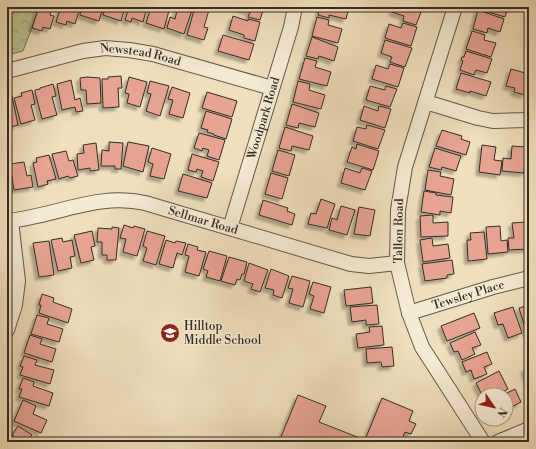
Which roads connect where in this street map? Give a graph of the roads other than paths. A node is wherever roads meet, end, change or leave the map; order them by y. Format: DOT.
graph roads {
  1 [pos="295,7"];
  2 [pos="455,7"];
  3 [pos="7,71"];
  4 [pos="272,88"];
  5 [pos="426,102"];
  6 [pos="529,120"];
  7 [pos="9,221"];
  8 [pos="230,228"];
  9 [pos="397,263"];
  10 [pos="529,278"];
  11 [pos="409,313"];
  12 [pos="7,330"];
  13 [pos="529,429"];
  14 [pos="483,442"];
  15 [pos="498,442"];
  1 -- 4 [label="street, Woodpark Road"];
  2 -- 5 [label="street, Tallon Road"];
  3 -- 4 [label="street, Newstead Road"];
  4 -- 8 [label="street, Woodpark Road"];
  5 -- 6 [label="street"];
  5 -- 9 [label="street, Tallon Road"];
  7 -- 8 [label="street, Sellmar Road"];
  7 -- 12 [label="street"];
  8 -- 9 [label="street, Sellmar Road"];
  9 -- 11 [label="street, Tallon Road"];
  10 -- 11 [label="street, Tewsley Place"];
  11 -- 14 [label="street, Tallon Road"];
  13 -- 15 [label="street"];
}
